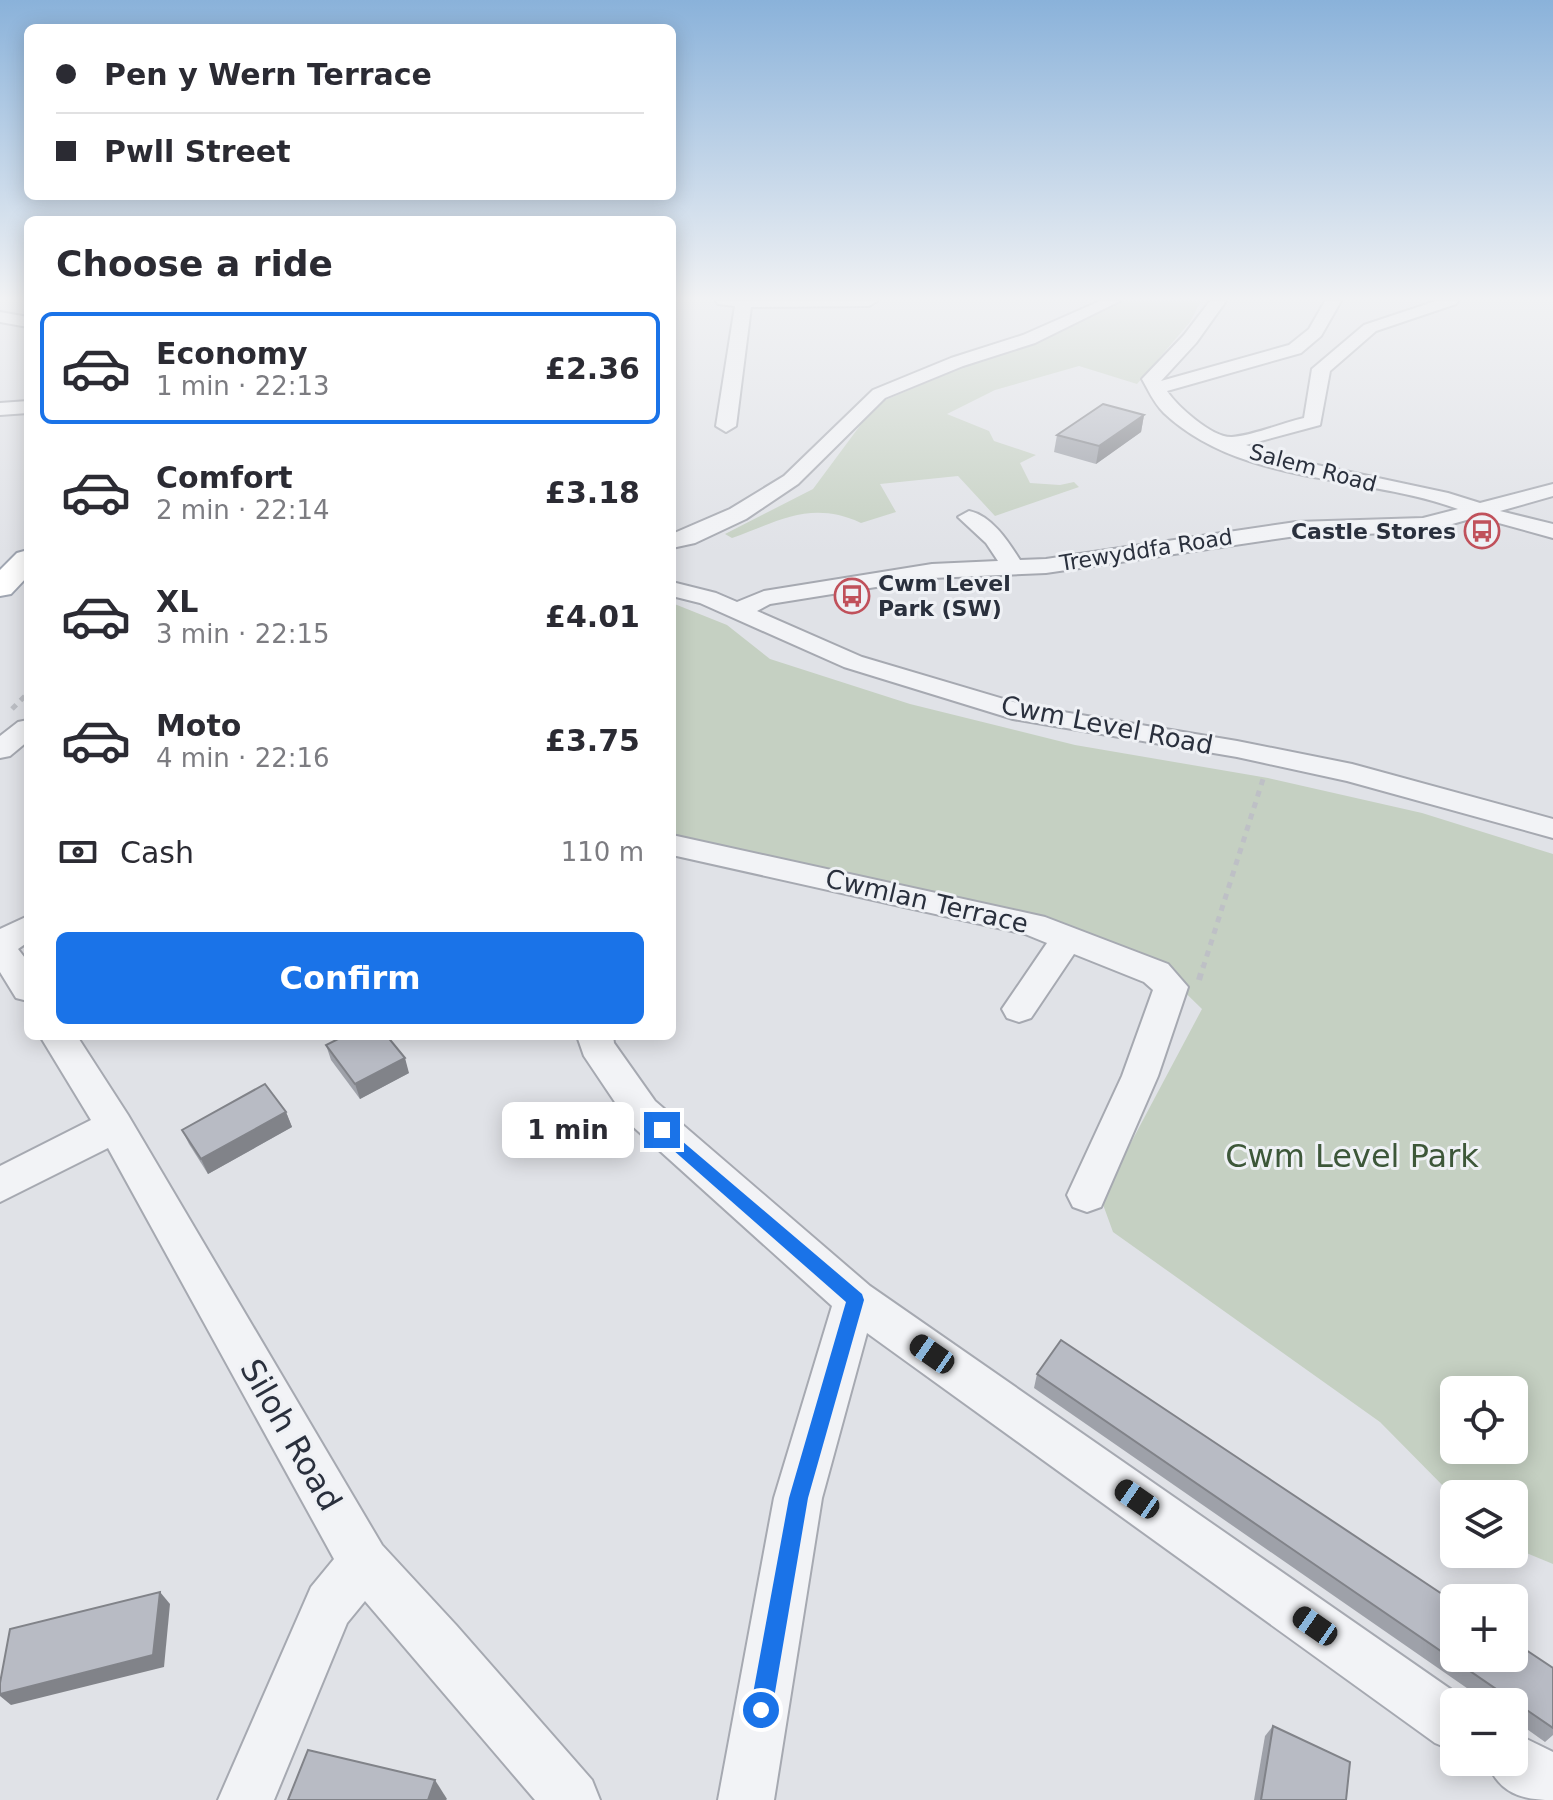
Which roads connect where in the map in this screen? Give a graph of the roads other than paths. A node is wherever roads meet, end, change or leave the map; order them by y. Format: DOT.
graph roads {
  1 [pos="732,385"];
  2 [pos="901,385"];
  3 [pos="1153,385"];
  4 [pos="1169,385"];
  5 [pos="1319,385"];
  6 [pos="1154,389"];
  7 [pos="24,407"];
  8 [pos="0,409"];
  9 [pos="726,426"];
  10 [pos="1226,444"];
  11 [pos="1553,490"];
  12 [pos="1478,509"];
  13 [pos="969,517"];
  14 [pos="1553,531"];
  15 [pos="676,540"];
  16 [pos="17,562"];
  17 [pos="1012,566"];
  18 [pos="0,587"];
  19 [pos="676,590"];
  20 [pos="739,610"];
  21 [pos="24,731"];
  22 [pos="0,750"];
  23 [pos="1553,829"];
  24 [pos="676,846"];
  25 [pos="24,929"];
  26 [pos="1068,937"];
  27 [pos="0,944"];
  28 [pos="0,953"];
  29 [pos="24,983"];
  30 [pos="1019,1009"];
  31 [pos="61,1040"];
  32 [pos="596,1040"];
  33 [pos="115,1126"];
  34 [pos="0,1185"];
  35 [pos="1087,1195"];
  36 [pos="855,1300"];
  37 [pos="364,1563"];
  38 [pos="1440,1714"];
  39 [pos="1528,1769"];
  40 [pos="1553,1783"];
  41 [pos="246,1800"];
  42 [pos="572,1800"];
  43 [pos="746,1800"];
  1 -- 9 [label="street"];
  2 -- 15 [label="street"];
  3 -- 6 [label="street"];
  4 -- 6 [label="street"];
  5 -- 10 [label="street"];
  6 -- 10 [label="street, Salem Road"];
  7 -- 8 [label="street"];
  10 -- 12 [label="street, Salem Road"];
  11 -- 12 [label="street, Trewyddfa Road"];
  12 -- 14 [label="street, Salem Road"];
  12 -- 17 [label="street, Trewyddfa Road"];
  13 -- 17 [label="street"];
  16 -- 18 [label="main road"];
  17 -- 20 [label="street, Trewyddfa Road"];
  19 -- 20 [label="street, Cwm Level Road"];
  20 -- 23 [label="street, Cwm Level Road"];
  21 -- 22 [label="street"];
  24 -- 26 [label="street, Cwmlan Terrace"];
  25 -- 27 [label="street"];
  26 -- 30 [label="street"];
  26 -- 35 [label="street, Cwmlan Terrace"];
  28 -- 29 [label="street"];
  31 -- 33 [label="street, Siloh Road"];
  32 -- 36 [label="street"];
  33 -- 34 [label="street"];
  33 -- 37 [label="street, Siloh Road"];
  36 -- 38 [label="street"];
  36 -- 43 [label="street"];
  37 -- 41 [label="street"];
  37 -- 42 [label="street, Siloh Road"];
  39 -- 40 [label="street"];
}
